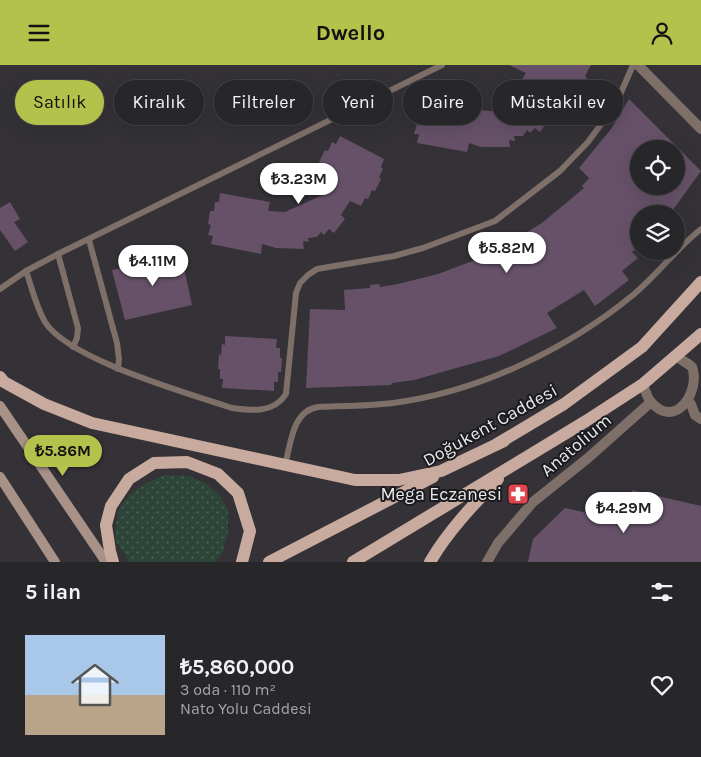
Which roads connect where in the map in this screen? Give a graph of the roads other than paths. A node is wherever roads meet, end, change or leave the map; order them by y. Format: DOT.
graph roads {
  1 [pos="442,65"];
  2 [pos="633,65"];
  3 [pos="638,65"];
  4 [pos="701,129"];
  5 [pos="701,229"];
  6 [pos="89,240"];
  7 [pos="58,254"];
  8 [pos="26,271"];
  9 [pos="701,281"];
  10 [pos="0,289"];
  11 [pos="701,334"];
  12 [pos="73,347"];
  13 [pos="676,356"];
  14 [pos="118,369"];
  15 [pos="0,377"];
  16 [pos="700,381"];
  17 [pos="643,384"];
  18 [pos="651,402"];
  19 [pos="691,404"];
  20 [pos="0,405"];
  21 [pos="701,419"];
  22 [pos="504,441"];
  23 [pos="285,465"];
  24 [pos="510,467"];
  25 [pos="0,477"];
  26 [pos="55,562"];
  27 [pos="106,562"];
  28 [pos="113,562"];
  29 [pos="242,562"];
  30 [pos="269,562"];
  31 [pos="353,562"];
  32 [pos="430,562"];
  33 [pos="488,562"];
  1 -- 6 [label="lane"];
  2 -- 14 [label="lane"];
  3 -- 4 [label="street"];
  5 -- 23 [label="lane"];
  6 -- 7 [label="lane"];
  6 -- 14 [label="lane"];
  7 -- 8 [label="lane"];
  7 -- 12 [label="lane"];
  8 -- 10 [label="lane"];
  8 -- 12 [label="lane"];
  9 -- 22 [label="main road, Doğukent Caddesi"];
  11 -- 13 [label="main road"];
  12 -- 14 [label="lane"];
  13 -- 16 [label="street"];
  13 -- 17 [label="main road"];
  15 -- 23 [label="main road"];
  16 -- 19 [label="street"];
  17 -- 18 [label="street"];
  17 -- 24 [label="main road"];
  18 -- 19 [label="street"];
  18 -- 33 [label="street, Anatolium"];
  19 -- 21 [label="street"];
  20 -- 27 [label="main road"];
  22 -- 23 [label="main road"];
  22 -- 30 [label="main road, Doğukent Caddesi"];
  24 -- 31 [label="main road"];
  24 -- 32 [label="main road"];
  25 -- 26 [label="main road"];
  28 -- 29 [label="main road"];
}
